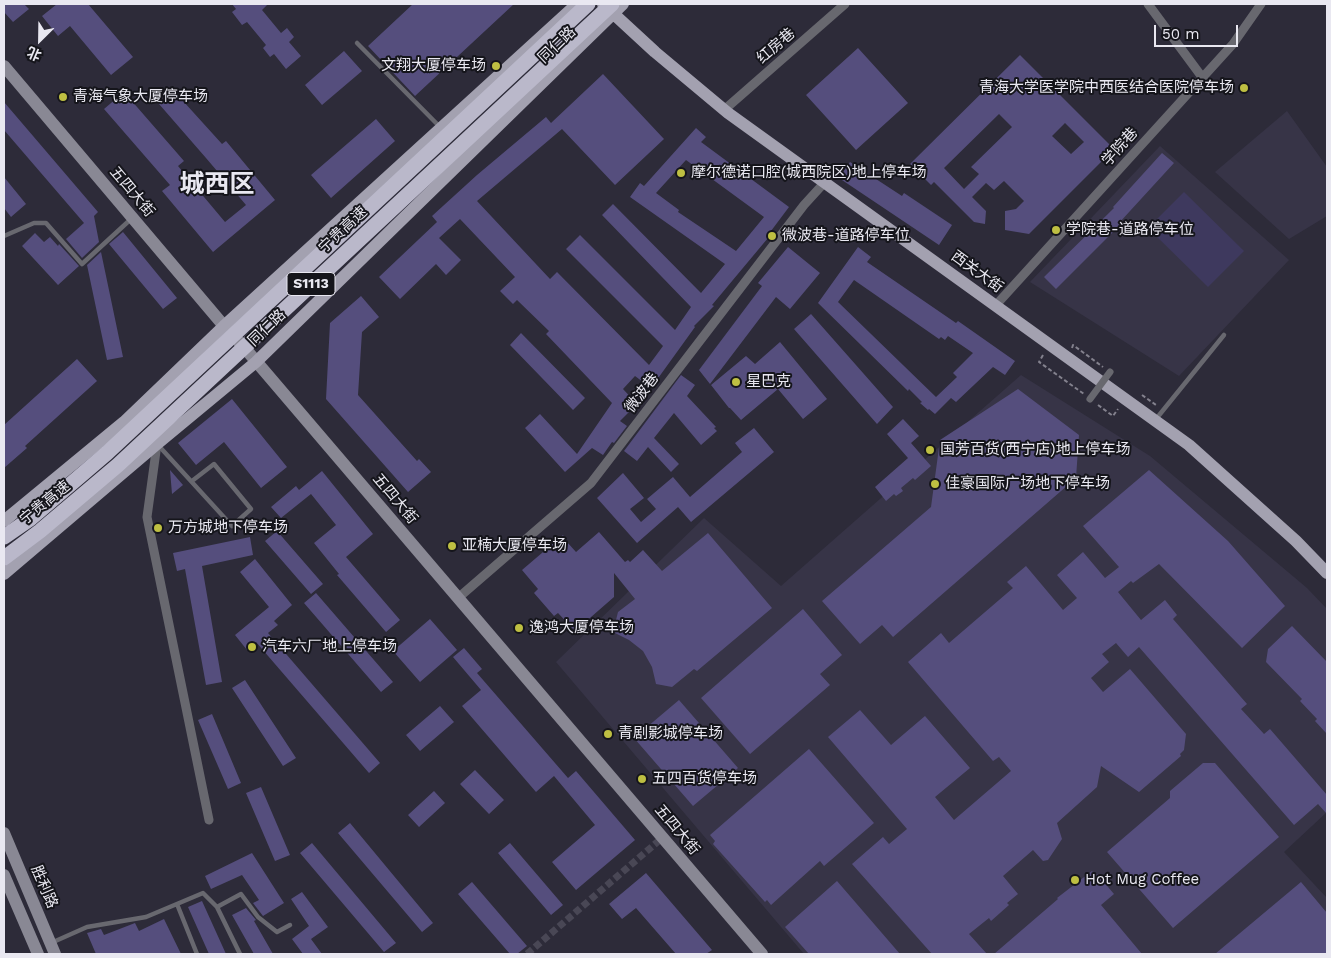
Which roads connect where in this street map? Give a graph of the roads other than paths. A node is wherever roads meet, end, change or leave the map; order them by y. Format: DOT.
graph roads {
  1 [pos="577,4"];
  2 [pos="588,4"];
  3 [pos="603,4"];
  4 [pos="623,4"];
  5 [pos="845,4"];
  6 [pos="1148,4"];
  7 [pos="1261,4"];
  8 [pos="612,8"];
  9 [pos="358,43"];
  10 [pos="4,66"];
  11 [pos="1202,77"];
  12 [pos="724,110"];
  13 [pos="441,128"];
  14 [pos="825,182"];
  15 [pos="132,218"];
  16 [pos="4,236"];
  17 [pos="996,305"];
  18 [pos="224,326"];
  19 [pos="1224,335"];
  20 [pos="256,362"];
  21 [pos="1110,372"];
  22 [pos="1090,399"];
  23 [pos="1155,420"];
  24 [pos="157,444"];
  25 [pos="192,481"];
  26 [pos="4,521"];
  27 [pos="4,538"];
  28 [pos="4,558"];
  29 [pos="1327,573"];
  30 [pos="4,574"];
  31 [pos="458,598"];
  32 [pos="209,820"];
  33 [pos="4,833"];
  34 [pos="4,875"];
  35 [pos="177,904"];
  36 [pos="217,906"];
  37 [pos="290,925"];
  38 [pos="53,948"];
  39 [pos="38,954"];
  40 [pos="198,954"];
  41 [pos="240,954"];
  42 [pos="762,954"];
  1 -- 13 [label="main road, 同仁路"];
  2 -- 27 [label="highway, 宁贵高速 / S1113, bridge"];
  3 -- 8 [label="main road, 西关大街"];
  4 -- 8 [label="main road, 同仁路"];
  5 -- 12 [label="street, 红房巷"];
  6 -- 11 [label="street"];
  7 -- 11 [label="street, 学院巷"];
  8 -- 12 [label="main road, 西关大街"];
  8 -- 20 [label="main road, 同仁路"];
  8 -- 28 [label="highway, 宁贵高速 / S1113, bridge"];
  9 -- 13 [label="lane"];
  10 -- 15 [label="main road, 五四大街"];
  11 -- 17 [label="street, 学院巷"];
  12 -- 14 [label="main road, 西关大街"];
  13 -- 18 [label="main road, 同仁路"];
  14 -- 17 [label="main road, 西关大街"];
  14 -- 31 [label="street, 微波巷"];
  15 -- 16 [label="lane"];
  15 -- 18 [label="main road, 五四大街"];
  17 -- 23 [label="main road, 西关大街"];
  18 -- 20 [label="main road, 五四大街"];
  18 -- 26 [label="main road, 同仁路"];
  19 -- 23 [label="lane"];
  20 -- 24 [label="main road, 同仁路"];
  20 -- 31 [label="main road, 五四大街"];
  21 -- 22 [label="street, bridge"];
  23 -- 29 [label="main road, 西关大街"];
  24 -- 25 [label="lane"];
  24 -- 30 [label="main road, 同仁路"];
  24 -- 32 [label="street"];
  25 -- 25 [label="lane"];
  31 -- 42 [label="main road, 五四大街"];
  33 -- 38 [label="main road, 胜利路"];
  34 -- 39 [label="main road"];
  35 -- 36 [label="lane"];
  35 -- 38 [label="lane"];
  35 -- 40 [label="lane"];
  36 -- 37 [label="lane"];
  36 -- 41 [label="lane"];
}
